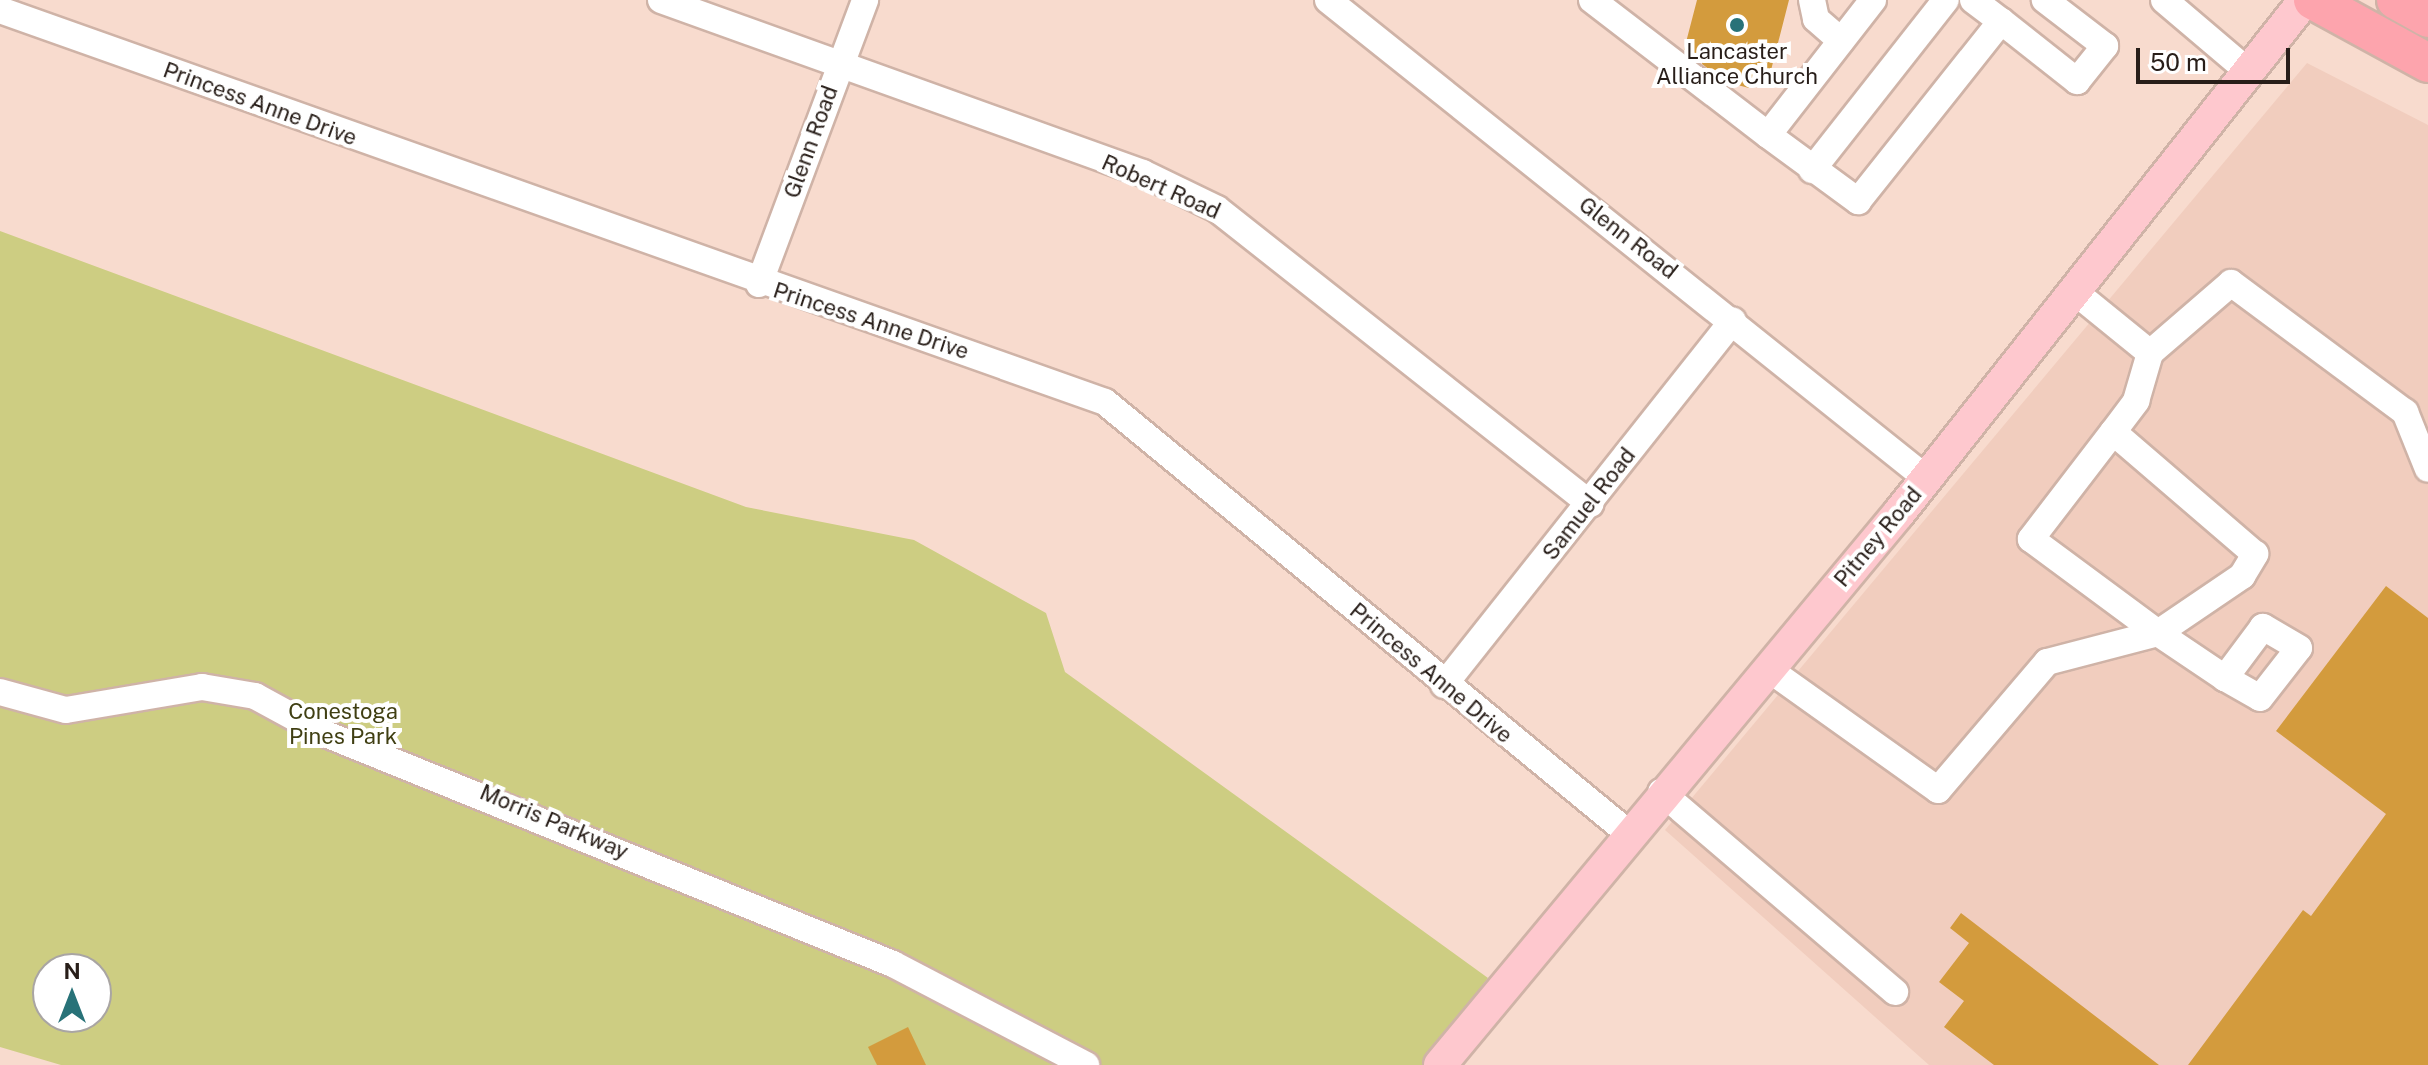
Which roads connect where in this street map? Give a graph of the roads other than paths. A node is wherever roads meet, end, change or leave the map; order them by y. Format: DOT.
graph roads {
  1 [pos="661,0"];
  2 [pos="865,0"];
  3 [pos="1328,0"];
  4 [pos="1592,0"];
  5 [pos="1812,0"];
  6 [pos="1873,0"];
  7 [pos="1946,0"];
  8 [pos="1973,0"];
  9 [pos="2045,0"];
  10 [pos="2164,0"];
  11 [pos="2305,0"];
  12 [pos="2313,0"];
  13 [pos="2396,0"];
  14 [pos="0,10"];
  15 [pos="30,10"];
  16 [pos="2428,18"];
  17 [pos="2001,21"];
  18 [pos="1841,41"];
  19 [pos="2428,63"];
  20 [pos="840,65"];
  21 [pos="2249,72"];
  22 [pos="1768,135"];
  23 [pos="1812,170"];
  24 [pos="759,284"];
  25 [pos="2075,292"];
  26 [pos="1733,321"];
  27 [pos="2150,353"];
  28 [pos="2113,432"];
  29 [pos="2428,469"];
  30 [pos="1926,478"];
  31 [pos="1590,504"];
  32 [pos="2158,633"];
  33 [pos="1767,668"];
  34 [pos="2225,678"];
  35 [pos="1444,685"];
  36 [pos="0,692"];
  37 [pos="1661,792"];
  38 [pos="1627,832"];
  39 [pos="1895,992"];
  40 [pos="1086,1065"];
  41 [pos="1440,1065"];
  1 -- 20 [label="street, Robert Road"];
  2 -- 20 [label="street, Glenn Road"];
  3 -- 26 [label="street, Glenn Road"];
  4 -- 22 [label="street"];
  5 -- 18 [label="street"];
  6 -- 18 [label="street"];
  7 -- 23 [label="street"];
  8 -- 17 [label="street"];
  9 -- 17 [label="street"];
  10 -- 21 [label="street"];
  11 -- 21 [label="main road, Pitney Road"];
  12 -- 19 [label="highway"];
  13 -- 16 [label="highway"];
  14 -- 15 [label="street, Princess Anne Drive"];
  15 -- 24 [label="street, Princess Anne Drive"];
  17 -- 23 [label="street"];
  18 -- 22 [label="street"];
  20 -- 24 [label="street, Glenn Road"];
  20 -- 31 [label="street, Robert Road"];
  21 -- 25 [label="main road, Pitney Road"];
  22 -- 23 [label="street"];
  24 -- 35 [label="street, Princess Anne Drive"];
  25 -- 27 [label="street"];
  25 -- 30 [label="main road, Pitney Road"];
  26 -- 30 [label="street, Glenn Road"];
  26 -- 31 [label="street, Samuel Road"];
  27 -- 28 [label="street"];
  27 -- 29 [label="street"];
  28 -- 32 [label="street"];
  28 -- 32 [label="street"];
  30 -- 33 [label="main road, Pitney Road"];
  31 -- 35 [label="street, Samuel Road"];
  32 -- 33 [label="street"];
  32 -- 34 [label="street"];
  33 -- 37 [label="main road, Pitney Road"];
  35 -- 38 [label="street, Princess Anne Drive"];
  36 -- 40 [label="street, Morris Parkway"];
  37 -- 38 [label="main road, Pitney Road"];
  37 -- 39 [label="street"];
  38 -- 41 [label="main road, Pitney Road"];
}
